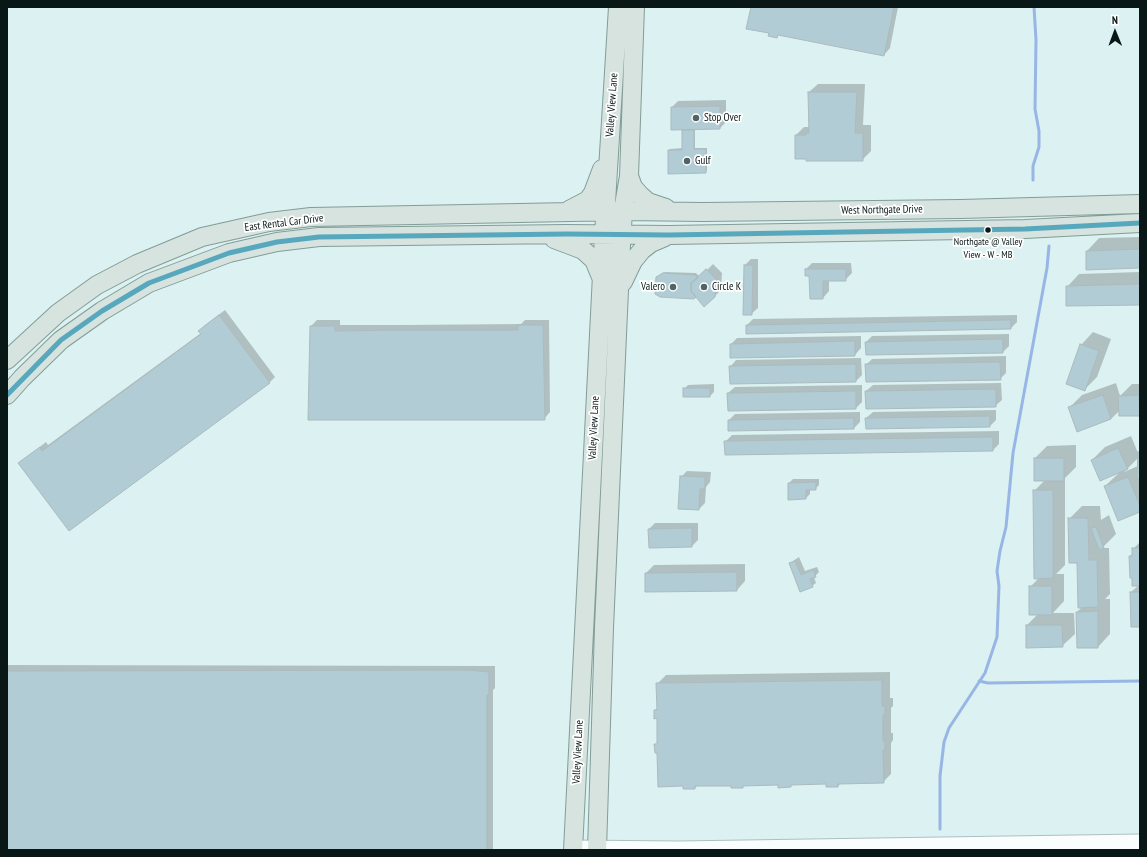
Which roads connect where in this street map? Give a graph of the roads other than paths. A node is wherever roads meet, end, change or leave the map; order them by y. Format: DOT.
graph roads {
  1 [pos="618,7"];
  2 [pos="635,7"];
  3 [pos="609,147"];
  4 [pos="629,176"];
  5 [pos="1140,204"];
  6 [pos="915,210"];
  7 [pos="614,211"];
  8 [pos="565,212"];
  9 [pos="703,212"];
  10 [pos="269,222"];
  11 [pos="1140,223"];
  12 [pos="915,231"];
  13 [pos="540,235"];
  14 [pos="604,235"];
  15 [pos="622,235"];
  16 [pos="669,235"];
  17 [pos="271,243"];
  18 [pos="602,279"];
  19 [pos="620,288"];
  20 [pos="7,360"];
  21 [pos="7,395"];
  22 [pos="1140,842"];
  23 [pos="573,849"];
  24 [pos="597,850"];
  1 -- 3 [label="main road, Valley View Lane"];
  2 -- 4 [label="main road, Valley View Lane"];
  3 -- 7 [label="main road, Valley View Lane"];
  3 -- 8 [label="main road"];
  4 -- 7 [label="main road, Valley View Lane"];
  4 -- 9 [label="main road"];
  5 -- 6 [label="main road, West Northgate Drive"];
  6 -- 9 [label="main road, West Northgate Drive"];
  6 -- 12 [label="main road"];
  7 -- 8 [label="main road, East Rental Car Drive"];
  7 -- 9 [label="main road, West Northgate Drive"];
  7 -- 14 [label="main road, Valley View Lane"];
  7 -- 15 [label="main road, Valley View Lane"];
  8 -- 10 [label="main road, East Rental Car Drive"];
  10 -- 17 [label="main road"];
  10 -- 20 [label="main road, East Rental Car Drive"];
  11 -- 12 [label="main road, West Northgate Drive"];
  12 -- 16 [label="main road, West Northgate Drive"];
  13 -- 14 [label="main road, East Rental Car Drive"];
  13 -- 17 [label="main road, East Rental Car Drive"];
  13 -- 18 [label="main road"];
  14 -- 15 [label="main road, West Northgate Drive"];
  14 -- 18 [label="main road, Valley View Lane"];
  15 -- 16 [label="main road, West Northgate Drive"];
  15 -- 19 [label="main road, Valley View Lane"];
  16 -- 19 [label="main road"];
  17 -- 21 [label="main road, East Rental Car Drive"];
  18 -- 23 [label="main road, Valley View Lane"];
  19 -- 24 [label="main road, Valley View Lane"];
  22 -- 24 [label="street"];
  23 -- 24 [label="street"];
}
